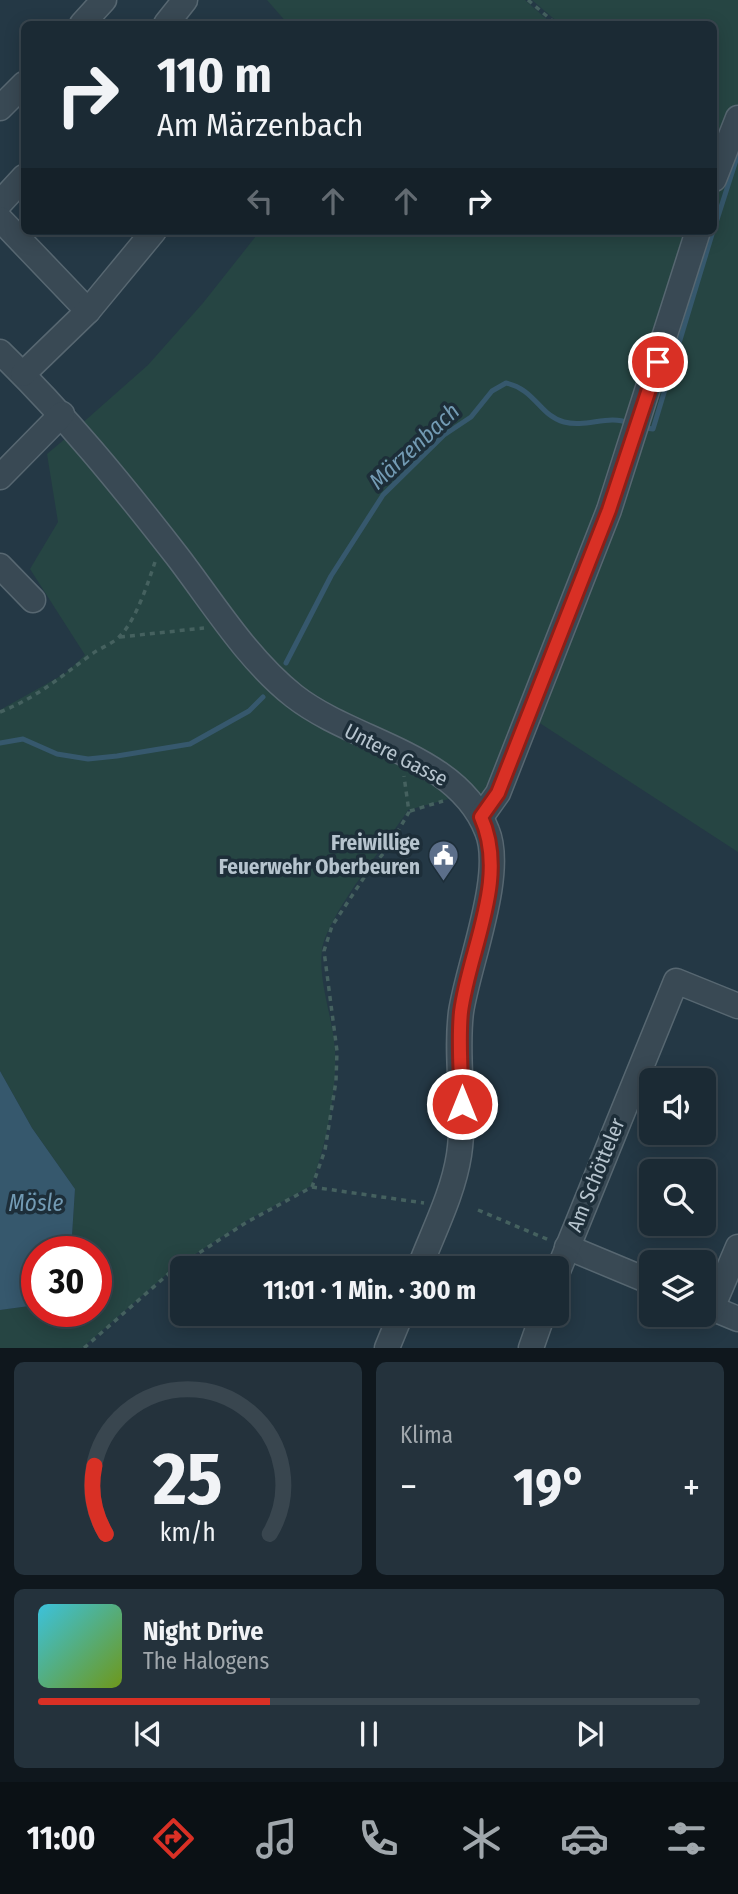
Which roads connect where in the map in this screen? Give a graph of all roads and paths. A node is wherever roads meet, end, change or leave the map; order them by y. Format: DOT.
graph roads {
  1 [pos="104,0"];
  2 [pos="185,0"];
  3 [pos="528,0"];
  4 [pos="85,21"];
  5 [pos="168,21"];
  6 [pos="552,21"];
  7 [pos="21,87"];
  8 [pos="0,108"];
  9 [pos="738,118"];
  10 [pos="717,171"];
  11 [pos="21,180"];
  12 [pos="0,203"];
  13 [pos="0,219"];
  14 [pos="151,235"];
  15 [pos="697,235"];
  16 [pos="88,311"];
  17 [pos="0,352"];
  18 [pos="23,374"];
  19 [pos="62,414"];
  20 [pos="0,477"];
  21 [pos="162,537"];
  22 [pos="0,566"];
  23 [pos="33,600"];
  24 [pos="234,631"];
  25 [pos="120,637"];
  26 [pos="0,712"];
  27 [pos="400,753"];
  28 [pos="473,807"];
  29 [pos="409,812"];
  30 [pos="738,1006"];
  31 [pos="312,1187"];
  32 [pos="446,1199"];
  33 [pos="478,1210"];
  34 [pos="567,1247"];
  35 [pos="738,1247"];
  36 [pos="424,1256"];
  37 [pos="564,1256"];
  38 [pos="639,1277"];
  39 [pos="716,1290"];
  40 [pos="716,1309"];
  41 [pos="738,1319"];
  42 [pos="396,1326"];
  43 [pos="539,1326"];
  44 [pos="84,1348"];
  45 [pos="387,1348"];
  46 [pos="531,1348"];
  1 -- 4 [label="street"];
  2 -- 5 [label="street"];
  3 -- 6 [label="path"];
  7 -- 8 [label="street"];
  9 -- 10 [label="street"];
  11 -- 12 [label="street"];
  13 -- 16 [label="street"];
  14 -- 16 [label="street"];
  15 -- 28 [label="street"];
  16 -- 18 [label="street"];
  17 -- 18 [label="street, Untere Gasse"];
  18 -- 19 [label="street, Untere Gasse"];
  19 -- 20 [label="street"];
  19 -- 21 [label="street, Untere Gasse"];
  21 -- 24 [label="street, Untere Gasse"];
  21 -- 25 [label="path"];
  22 -- 23 [label="street"];
  24 -- 25 [label="path"];
  24 -- 27 [label="street, Untere Gasse"];
  25 -- 26 [label="path"];
  27 -- 28 [label="street, Untere Gasse"];
  27 -- 29 [label="path"];
  28 -- 29 [label="path"];
  28 -- 32 [label="street"];
  29 -- 31 [label="path"];
  30 -- 34 [label="street, Am Schötteler"];
  31 -- 32 [label="path"];
  31 -- 44 [label="path"];
  32 -- 36 [label="street"];
  33 -- 34 [label="path"];
  34 -- 37 [label="street, Am Schötteler"];
  34 -- 38 [label="street"];
  35 -- 39 [label="street"];
  40 -- 41 [label="street"];
  42 -- 45 [label="street"];
  43 -- 46 [label="street"];
}
